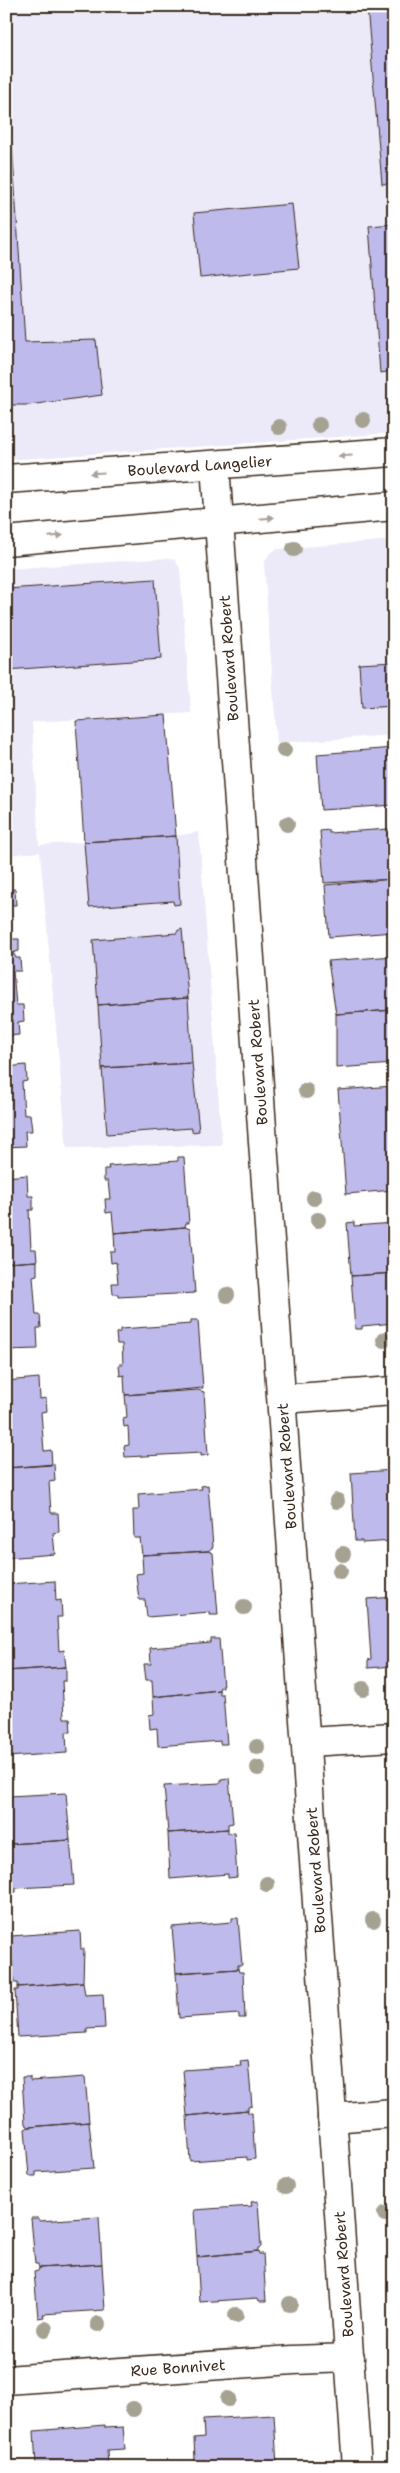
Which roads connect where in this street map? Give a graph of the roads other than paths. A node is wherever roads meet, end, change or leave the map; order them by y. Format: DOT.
graph roads {
  1 [pos="394,452"];
  2 [pos="215,465"];
  3 [pos="6,479"];
  4 [pos="394,506"];
  5 [pos="219,522"];
  6 [pos="7,536"];
  7 [pos="394,1391"];
  8 [pos="282,1399"];
  9 [pos="394,1737"];
  10 [pos="308,1742"];
  11 [pos="394,2113"];
  12 [pos="332,2118"];
  13 [pos="350,2358"];
  14 [pos="6,2380"];
  15 [pos="357,2467"];
  1 -- 2 [label="street, Boulevard Langelier, one-way"];
  2 -- 3 [label="street, Boulevard Langelier, one-way"];
  2 -- 5 [label="street, Boulevard Robert"];
  5 -- 4 [label="street, one-way"];
  6 -- 5 [label="street, one-way"];
  5 -- 8 [label="street, Boulevard Robert"];
  7 -- 8 [label="street"];
  8 -- 10 [label="street, Boulevard Robert"];
  9 -- 10 [label="street"];
  10 -- 12 [label="street, Boulevard Robert"];
  11 -- 12 [label="street"];
  12 -- 13 [label="street, Boulevard Robert"];
  13 -- 14 [label="street, Rue Bonnivet"];
  13 -- 15 [label="street, Boulevard Robert"];
}
